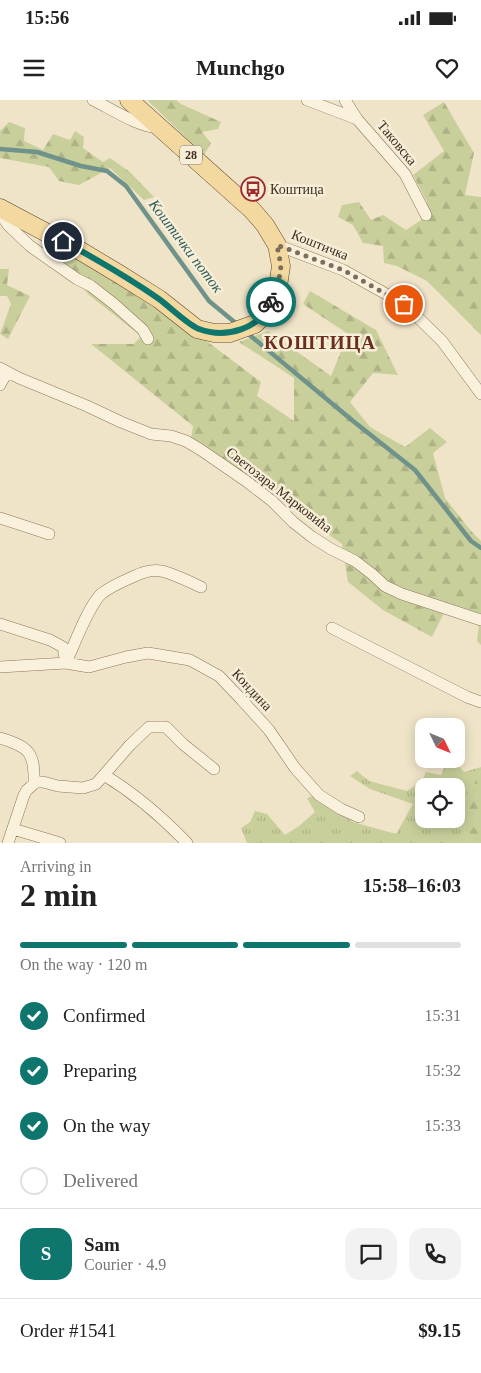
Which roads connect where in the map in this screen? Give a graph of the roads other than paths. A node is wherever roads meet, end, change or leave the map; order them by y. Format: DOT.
graph roads {
  1 [pos="93,100"];
  2 [pos="130,100"];
  3 [pos="307,100"];
  4 [pos="345,100"];
  5 [pos="357,119"];
  6 [pos="159,126"];
  7 [pos="0,208"];
  8 [pos="0,213"];
  9 [pos="426,215"];
  10 [pos="277,245"];
  11 [pos="148,339"];
  12 [pos="4,370"];
  13 [pos="0,385"];
  14 [pos="481,394"];
  15 [pos="0,518"];
  16 [pos="49,534"];
  17 [pos="201,587"];
  18 [pos="481,620"];
  19 [pos="0,624"];
  20 [pos="332,628"];
  21 [pos="66,663"];
  22 [pos="0,667"];
  23 [pos="481,702"];
  24 [pos="0,738"];
  25 [pos="214,769"];
  26 [pos="104,775"];
  27 [pos="34,784"];
  28 [pos="359,817"];
  29 [pos="13,829"];
  30 [pos="8,843"];
  31 [pos="60,843"];
  32 [pos="187,843"];
  1 -- 6 [label="street"];
  2 -- 6 [label="main road, 28"];
  3 -- 5 [label="street, Таковска"];
  4 -- 5 [label="street, Таковска"];
  5 -- 9 [label="street, Таковска"];
  6 -- 10 [label="main road, 28"];
  7 -- 10 [label="main road, 28"];
  8 -- 11 [label="street"];
  10 -- 14 [label="street, Коштичка"];
  12 -- 13 [label="street"];
  12 -- 18 [label="street, Светозара Марковића"];
  15 -- 16 [label="street"];
  17 -- 21 [label="street"];
  19 -- 21 [label="street"];
  20 -- 23 [label="street"];
  21 -- 22 [label="street, Кондина"];
  21 -- 28 [label="street, Кондина"];
  24 -- 27 [label="street"];
  25 -- 26 [label="street"];
  26 -- 27 [label="street"];
  26 -- 32 [label="street"];
  27 -- 29 [label="street"];
  29 -- 30 [label="street"];
  29 -- 31 [label="street"];
}
